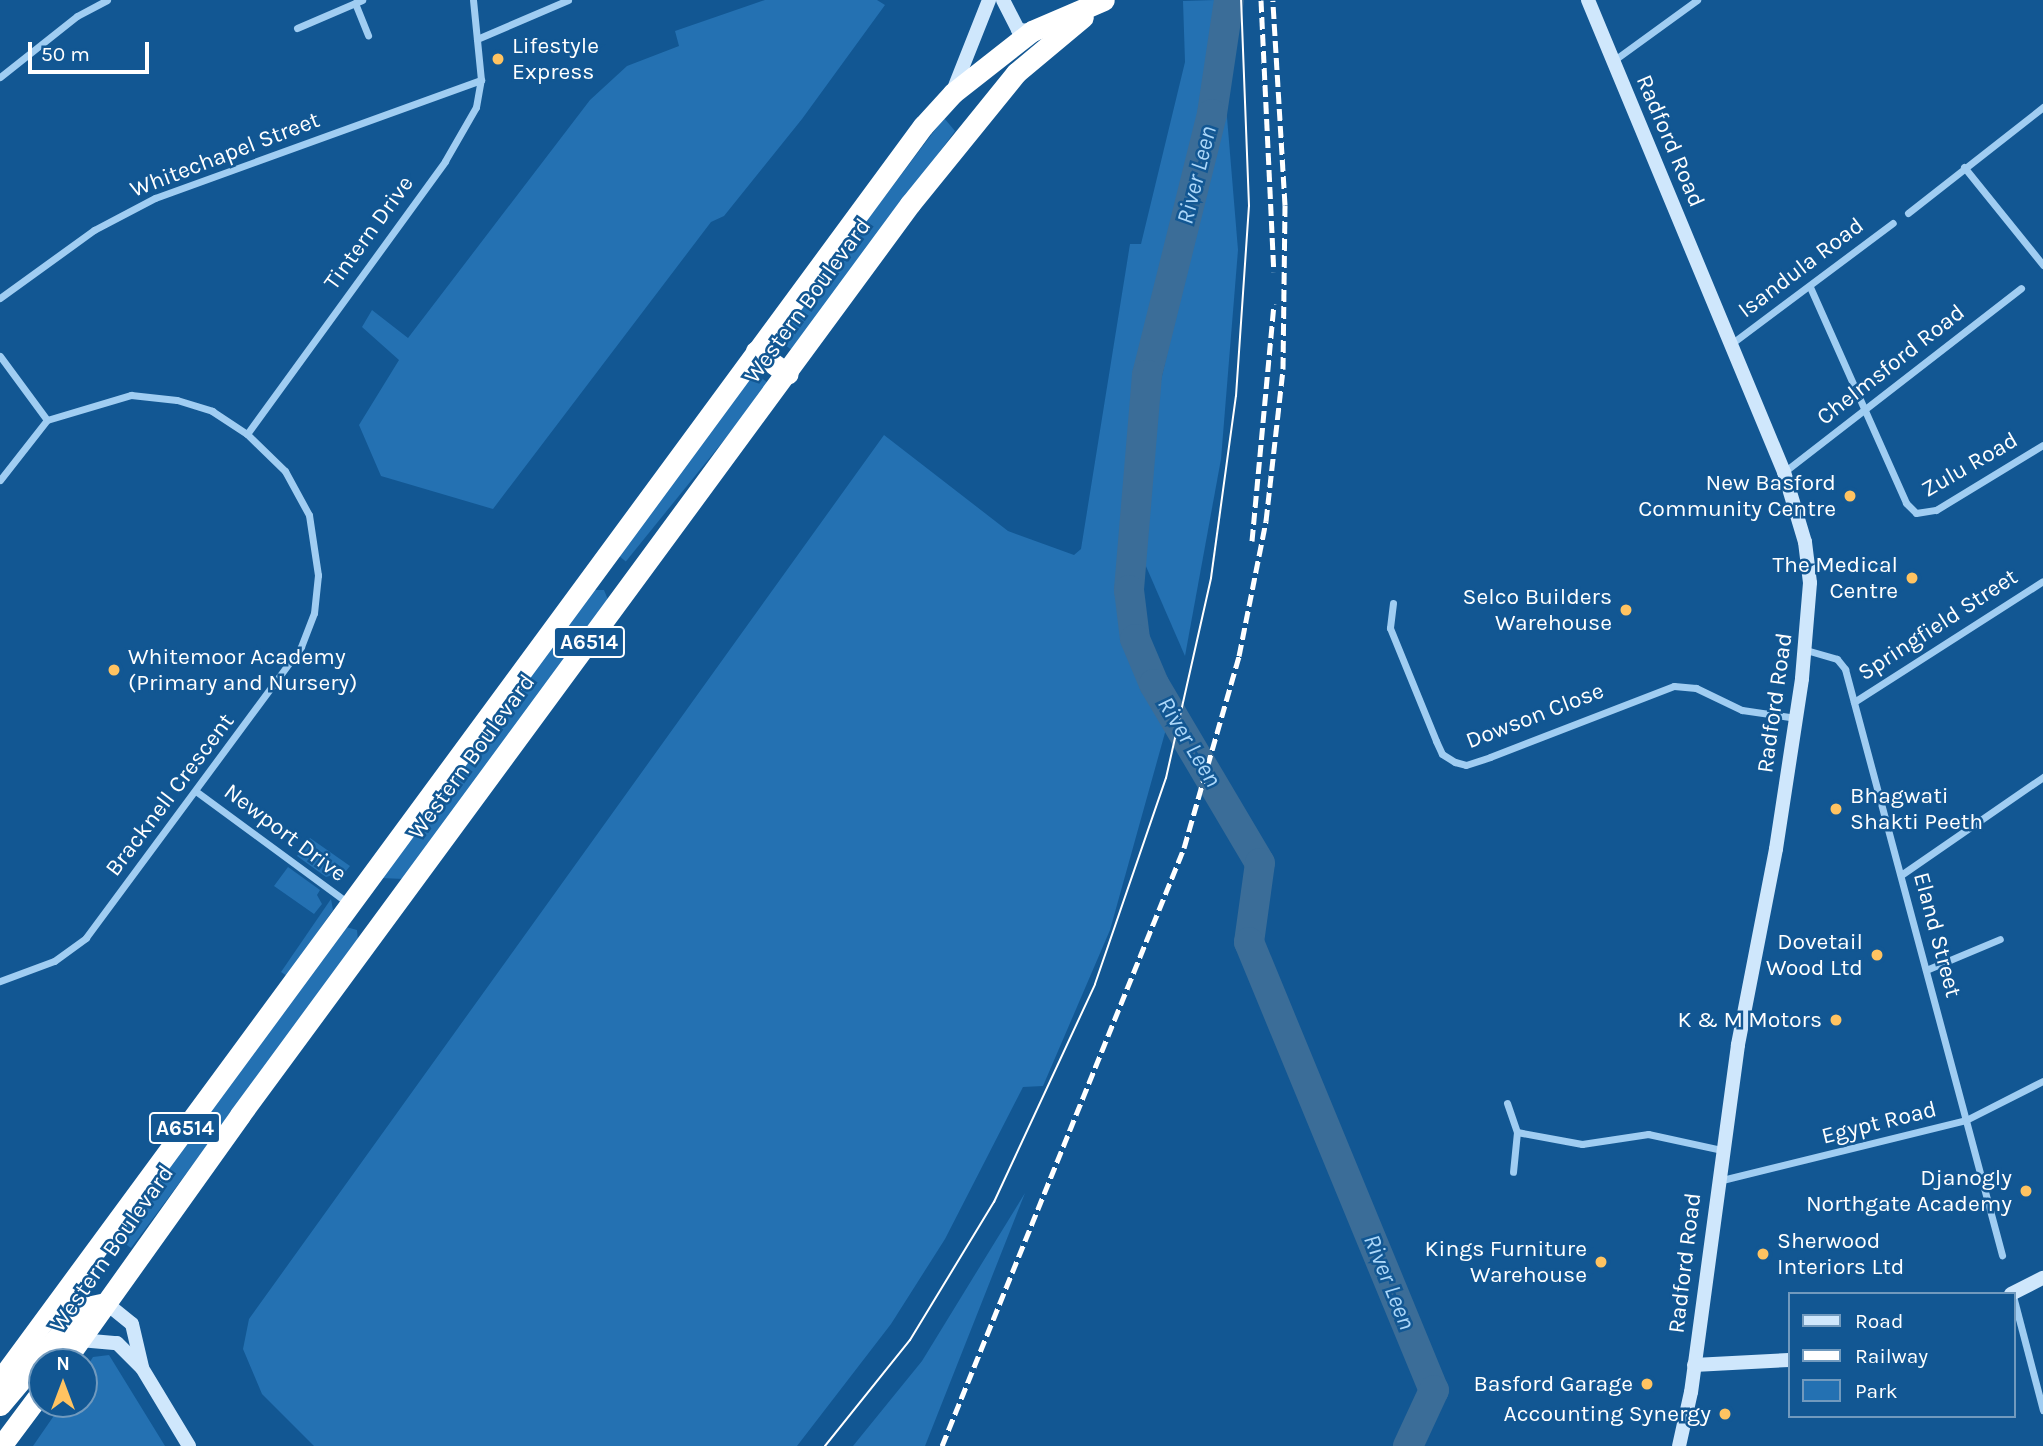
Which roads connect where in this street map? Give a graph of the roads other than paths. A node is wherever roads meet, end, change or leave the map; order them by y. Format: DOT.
graph roads {
  1 [pos="107,0"];
  2 [pos="473,0"];
  3 [pos="568,0"];
  4 [pos="989,0"];
  5 [pos="1003,0"];
  6 [pos="1588,0"];
  7 [pos="1697,0"];
  8 [pos="358,2"];
  9 [pos="1101,2"];
  10 [pos="296,28"];
  11 [pos="1032,31"];
  12 [pos="368,35"];
  13 [pos="477,39"];
  14 [pos="1612,61"];
  15 [pos="0,77"];
  16 [pos="481,80"];
  17 [pos="953,93"];
  18 [pos="2043,107"];
  19 [pos="1964,167"];
  20 [pos="1908,213"];
  21 [pos="1893,223"];
  22 [pos="2043,265"];
  23 [pos="1810,287"];
  24 [pos="2021,288"];
  25 [pos="0,298"];
  26 [pos="1731,344"];
  27 [pos="756,351"];
  28 [pos="0,356"];
  29 [pos="788,374"];
  30 [pos="1864,411"];
  31 [pos="47,420"];
  32 [pos="247,433"];
  33 [pos="2043,445"];
  34 [pos="1784,472"];
  35 [pos="0,480"];
  36 [pos="593,574"];
  37 [pos="2043,581"];
  38 [pos="623,596"];
  39 [pos="1393,603"];
  40 [pos="1806,650"];
  41 [pos="1854,702"];
  42 [pos="1796,718"];
  43 [pos="2043,777"];
  44 [pos="197,792"];
  45 [pos="1901,875"];
  46 [pos="350,904"];
  47 [pos="379,929"];
  48 [pos="2000,939"];
  49 [pos="1926,970"];
  50 [pos="0,981"];
  51 [pos="2043,1082"];
  52 [pos="1507,1103"];
  53 [pos="1966,1120"];
  54 [pos="1517,1132"];
  55 [pos="1722,1150"];
  56 [pos="1513,1172"];
  57 [pos="1718,1181"];
  58 [pos="2002,1255"];
  59 [pos="2043,1278"];
  60 [pos="2015,1292"];
  61 [pos="106,1303"];
  62 [pos="2015,1305"];
  63 [pos="80,1340"];
  64 [pos="74,1348"];
  65 [pos="1787,1360"];
  66 [pos="1694,1365"];
  67 [pos="142,1368"];
  68 [pos="0,1380"];
  69 [pos="0,1405"];
  70 [pos="28,1410"];
  71 [pos="2043,1410"];
  72 [pos="1,1446"];
  73 [pos="189,1446"];
  74 [pos="1679,1446"];
  1 -- 15 [label="street"];
  2 -- 13 [label="street, Tintern Drive"];
  3 -- 13 [label="street"];
  4 -- 17 [label="street, Western Boulevard"];
  5 -- 11 [label="street"];
  6 -- 14 [label="street, Radford Road"];
  7 -- 14 [label="street"];
  8 -- 10 [label="street"];
  8 -- 12 [label="street"];
  9 -- 11 [label="highway, Western Boulevard / A6514"];
  9 -- 29 [label="highway, Western Boulevard / A6514"];
  11 -- 17 [label="highway, Western Boulevard / A6514"];
  13 -- 16 [label="street, Tintern Drive"];
  14 -- 26 [label="street, Radford Road"];
  16 -- 25 [label="street, Whitechapel Street"];
  16 -- 32 [label="street, Tintern Drive"];
  17 -- 27 [label="highway, Western Boulevard / A6514"];
  18 -- 19 [label="street"];
  19 -- 20 [label="street"];
  19 -- 22 [label="street"];
  21 -- 23 [label="street, Isandula Road"];
  23 -- 26 [label="street, Isandula Road"];
  23 -- 30 [label="street"];
  24 -- 30 [label="street, Chelmsford Road"];
  26 -- 34 [label="street, Radford Road"];
  27 -- 29 [label="highway"];
  27 -- 36 [label="highway, Western Boulevard / A6514"];
  28 -- 31 [label="street"];
  29 -- 38 [label="highway, Western Boulevard / A6514"];
  30 -- 33 [label="street, Zulu Road"];
  30 -- 34 [label="street, Chelmsford Road"];
  31 -- 32 [label="street, Bracknell Crescent"];
  31 -- 35 [label="street"];
  32 -- 44 [label="street, Bracknell Crescent"];
  34 -- 40 [label="street, Radford Road"];
  36 -- 38 [label="highway"];
  36 -- 46 [label="highway, Western Boulevard / A6514"];
  37 -- 41 [label="street, Springfield Street"];
  38 -- 47 [label="highway, Western Boulevard / A6514"];
  39 -- 42 [label="street, Dowson Close"];
  40 -- 41 [label="street, Eland Street"];
  40 -- 42 [label="street, Radford Road"];
  41 -- 45 [label="street, Eland Street"];
  42 -- 55 [label="street, Radford Road"];
  43 -- 45 [label="street"];
  44 -- 46 [label="street, Newport Drive"];
  44 -- 50 [label="street, Bracknell Crescent"];
  45 -- 49 [label="street, Eland Street"];
  46 -- 47 [label="highway"];
  46 -- 68 [label="highway, Western Boulevard / A6514"];
  47 -- 61 [label="highway, Western Boulevard / A6514"];
  48 -- 49 [label="street"];
  49 -- 53 [label="street, Eland Street"];
  51 -- 53 [label="street, Egypt Road"];
  52 -- 54 [label="street"];
  53 -- 57 [label="street, Egypt Road"];
  53 -- 58 [label="street, Eland Street"];
  54 -- 55 [label="street"];
  54 -- 56 [label="street"];
  55 -- 57 [label="street, Radford Road"];
  57 -- 66 [label="street, Radford Road"];
  59 -- 60 [label="street"];
  61 -- 63 [label="highway, Western Boulevard / A6514"];
  61 -- 67 [label="street"];
  61 -- 69 [label="highway"];
  62 -- 71 [label="street"];
  63 -- 64 [label="highway, Western Boulevard / A6514"];
  63 -- 67 [label="street"];
  65 -- 66 [label="street"];
  66 -- 74 [label="street, Radford Road"];
  67 -- 73 [label="street"];
  70 -- 72 [label="highway"];
}
